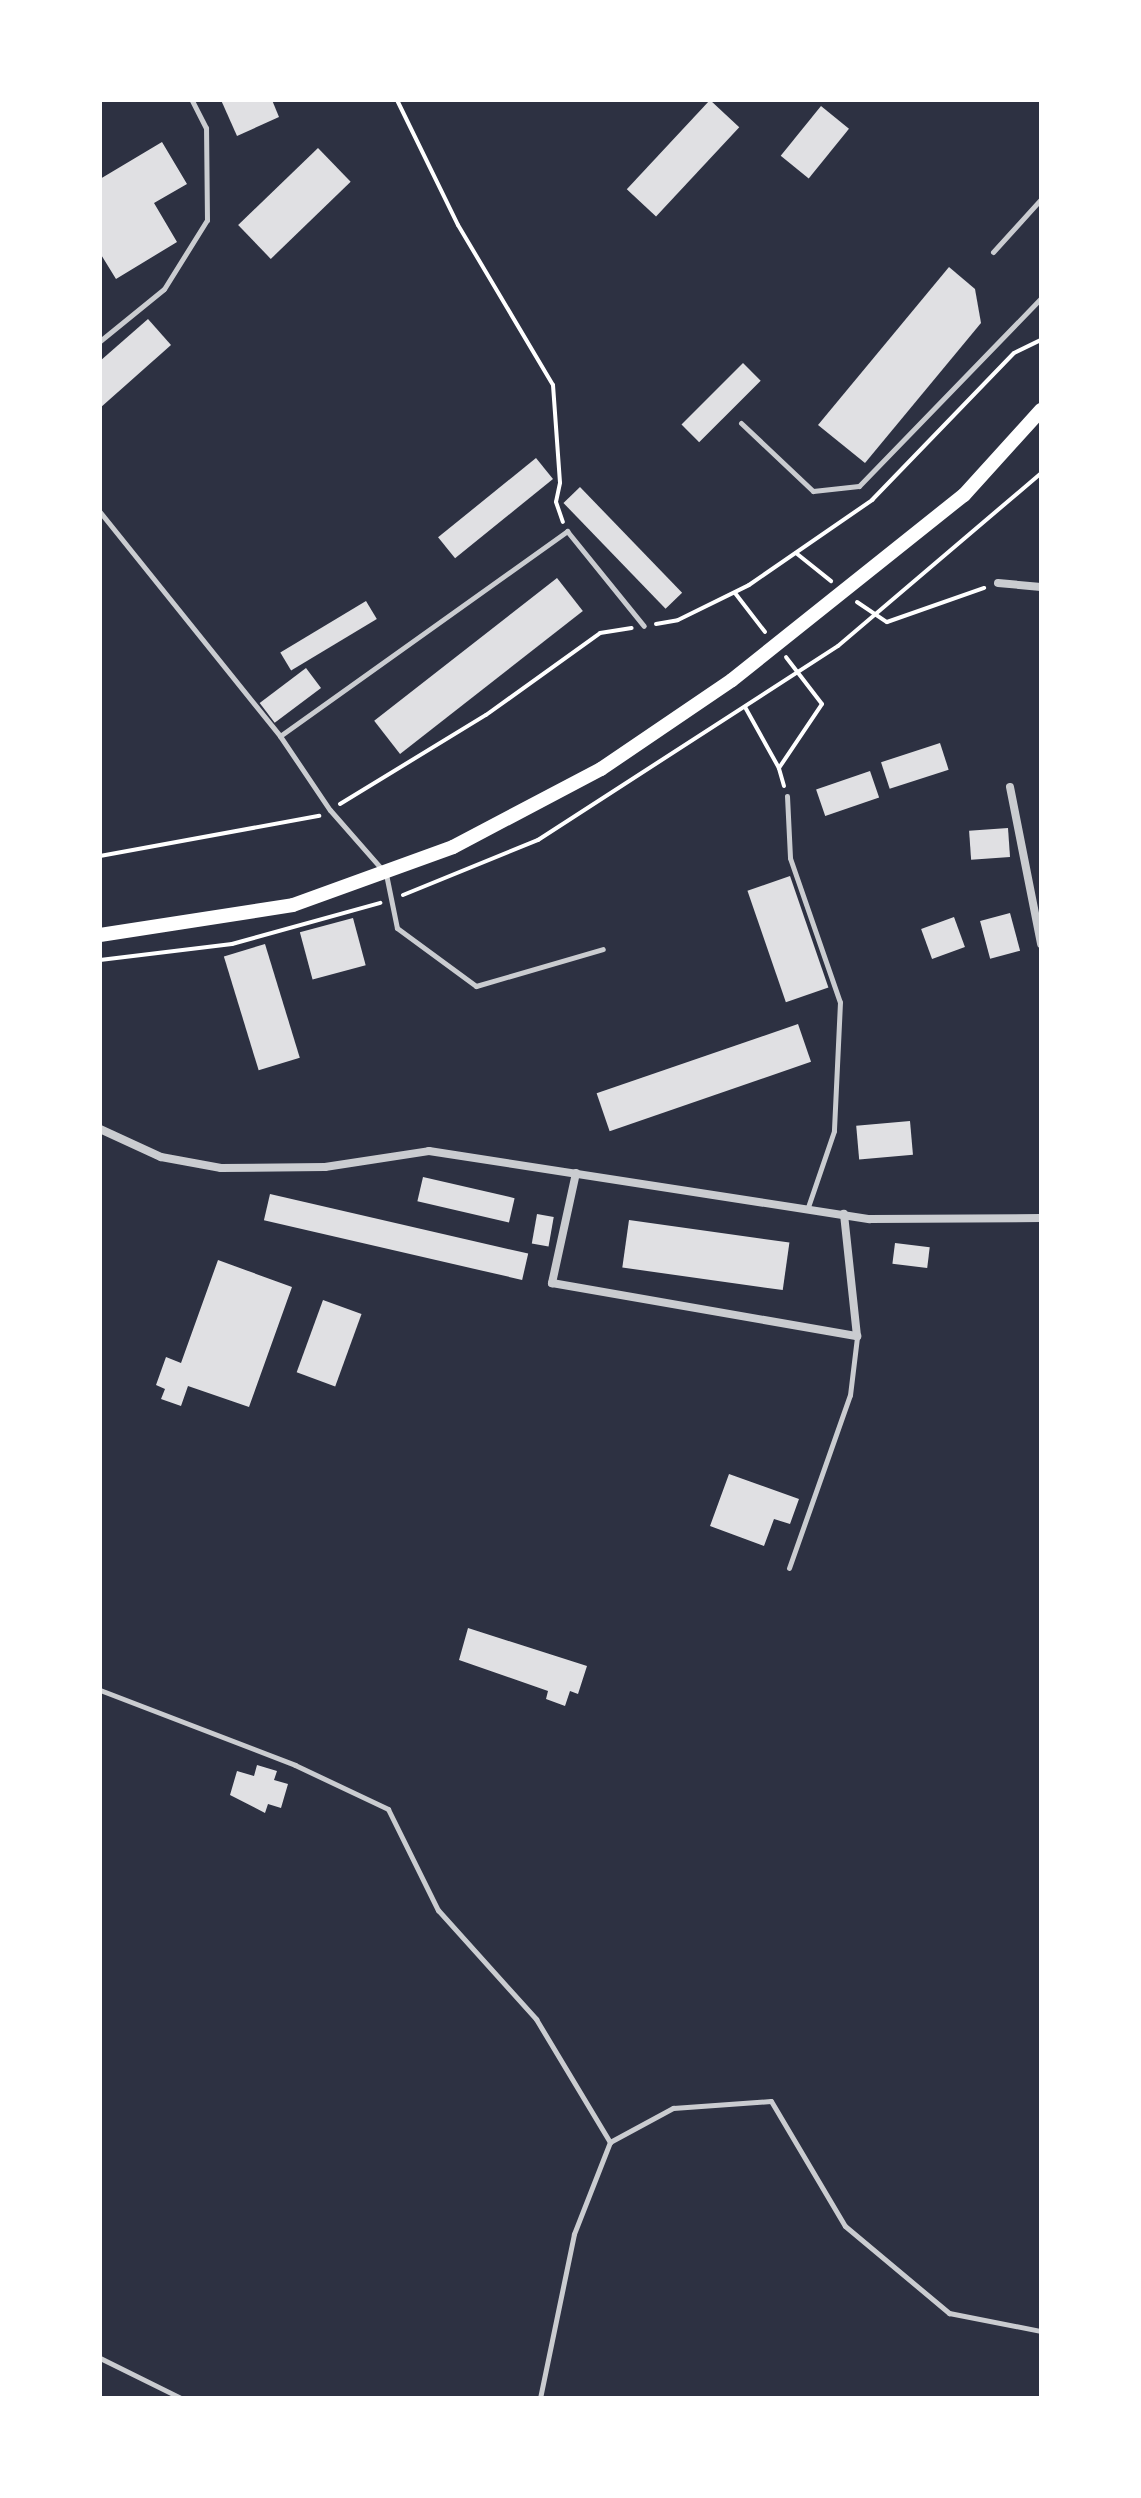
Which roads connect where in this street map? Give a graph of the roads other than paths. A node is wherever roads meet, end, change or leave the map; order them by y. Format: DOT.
graph roads {
  1 [pos="192,100"];
  2 [pos="1041,199"];
  3 [pos="993,252"];
  4 [pos="1041,298"];
  5 [pos="100,341"];
  6 [pos="1041,410"];
  7 [pos="741,423"];
  8 [pos="100,512"];
  9 [pos="998,583"];
  10 [pos="1041,587"];
  11 [pos="644,626"];
  12 [pos="280,736"];
  13 [pos="1010,787"];
  14 [pos="787,796"];
  15 [pos="386,874"];
  16 [pos="100,935"];
  17 [pos="1041,944"];
  18 [pos="603,949"];
  19 [pos="100,1129"];
  20 [pos="576,1173"];
  21 [pos="808,1207"];
  22 [pos="844,1214"];
  23 [pos="1041,1218"];
  24 [pos="857,1336"];
  25 [pos="789,1568"];
  26 [pos="100,1690"];
  27 [pos="610,2142"];
  28 [pos="1041,2331"];
  29 [pos="100,2358"];
  30 [pos="181,2398"];
  31 [pos="540,2398"];
  1 -- 5 [label="lane"];
  2 -- 3 [label="lane"];
  4 -- 7 [label="lane"];
  6 -- 15 [label="main road"];
  8 -- 12 [label="lane"];
  9 -- 10 [label="street"];
  11 -- 12 [label="lane"];
  12 -- 15 [label="lane"];
  13 -- 17 [label="street"];
  14 -- 21 [label="lane"];
  15 -- 16 [label="main road"];
  15 -- 18 [label="lane"];
  19 -- 20 [label="street"];
  20 -- 21 [label="street"];
  20 -- 24 [label="street"];
  21 -- 22 [label="street"];
  22 -- 23 [label="street"];
  22 -- 24 [label="street"];
  24 -- 25 [label="lane"];
  26 -- 27 [label="lane"];
  27 -- 28 [label="lane"];
  27 -- 31 [label="lane"];
  29 -- 30 [label="lane"];
}
